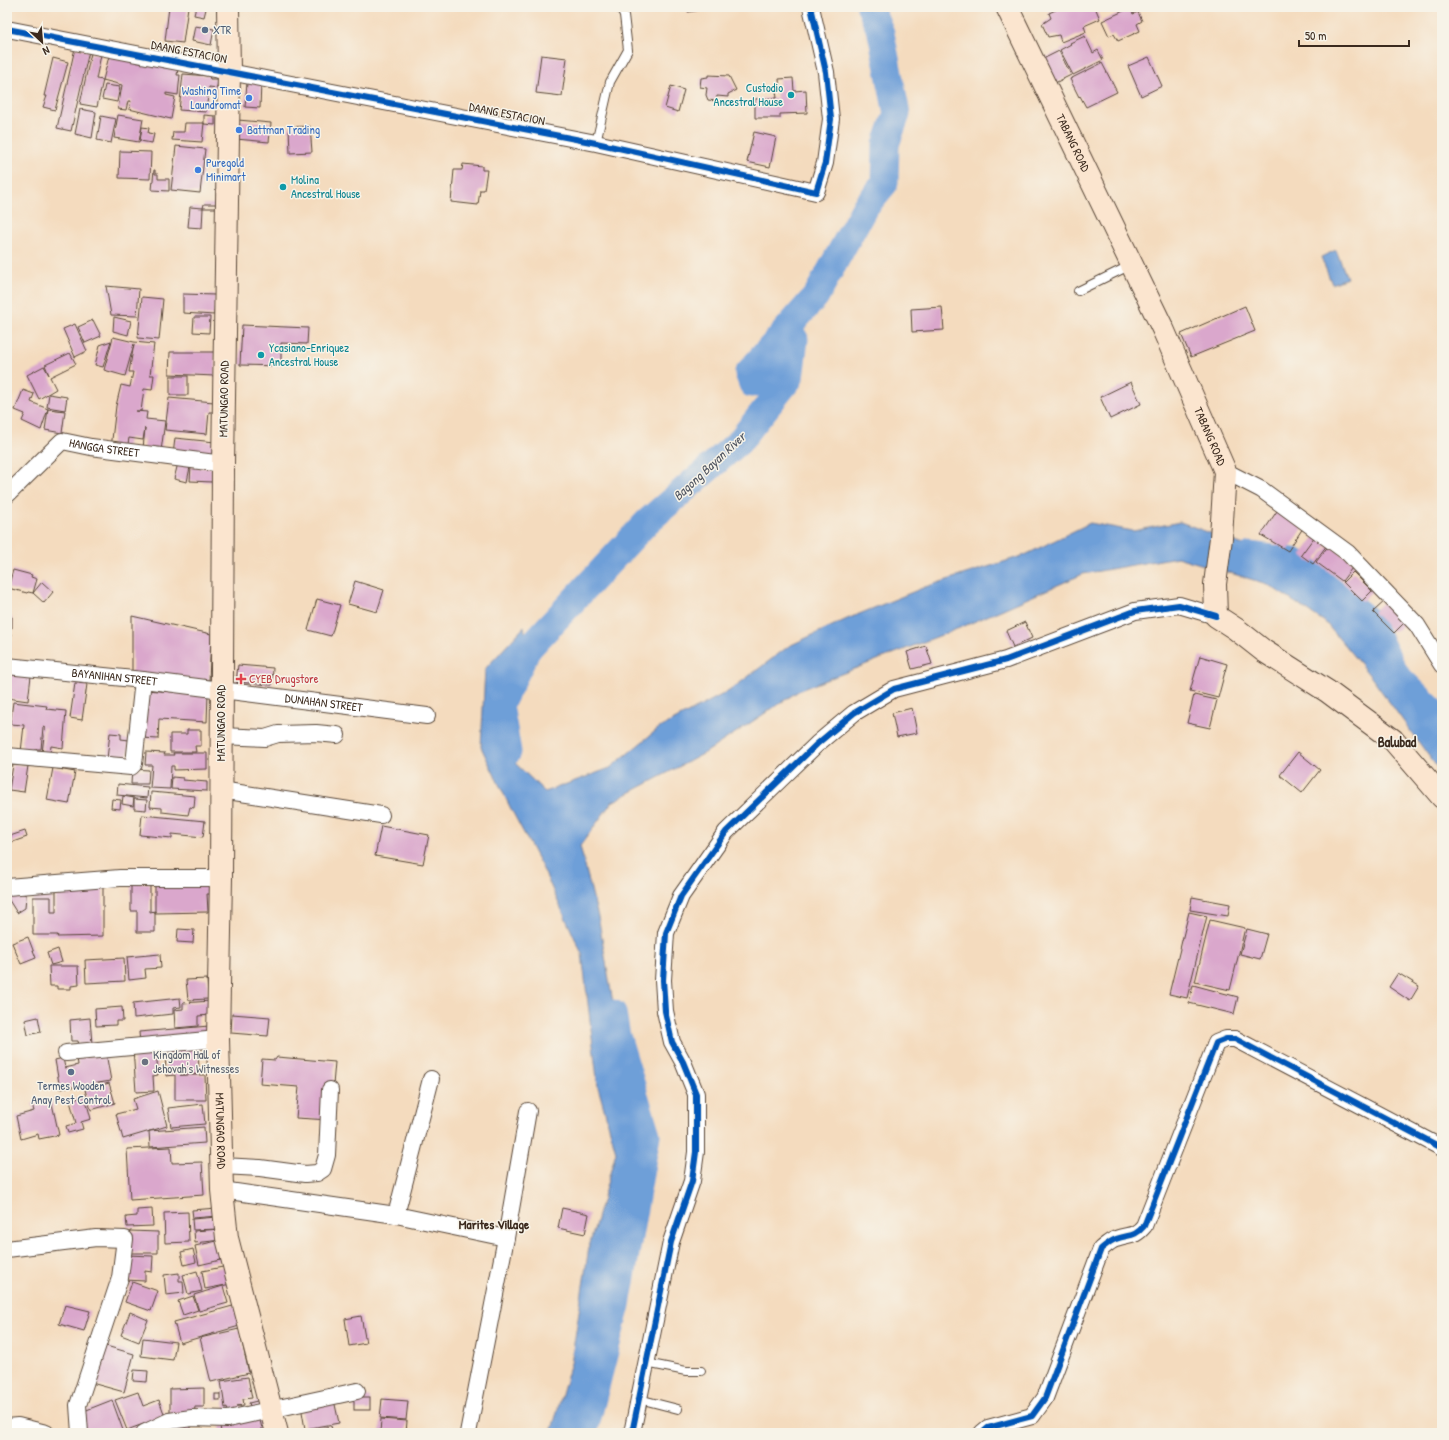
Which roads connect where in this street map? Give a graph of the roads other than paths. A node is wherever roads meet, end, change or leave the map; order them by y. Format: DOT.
graph roads {
  1 [pos="228,7"];
  2 [pos="620,7"];
  3 [pos="811,7"];
  4 [pos="1007,7"];
  5 [pos="7,29"];
  6 [pos="229,71"];
  7 [pos="596,143"];
  8 [pos="1131,265"];
  9 [pos="1078,290"];
  10 [pos="223,464"];
  11 [pos="1225,471"];
  12 [pos="7,495"];
  13 [pos="1216,616"];
  14 [pos="1442,665"];
  15 [pos="7,666"];
  16 [pos="143,680"];
  17 [pos="221,689"];
  18 [pos="427,716"];
  19 [pos="337,735"];
  20 [pos="222,736"];
  21 [pos="7,756"];
  22 [pos="221,790"];
  23 [pos="1442,797"];
  24 [pos="381,816"];
  25 [pos="221,878"];
  26 [pos="7,887"];
  27 [pos="218,1039"];
  28 [pos="66,1053"];
  29 [pos="431,1079"];
  30 [pos="330,1090"];
  31 [pos="528,1111"];
  32 [pos="1442,1148"];
  33 [pos="222,1166"];
  34 [pos="222,1190"];
  35 [pos="396,1215"];
  36 [pos="506,1238"];
  37 [pos="7,1249"];
  38 [pos="646,1363"];
  39 [pos="701,1371"];
  40 [pos="356,1391"];
  41 [pos="639,1399"];
  42 [pos="272,1408"];
  43 [pos="678,1409"];
  44 [pos="7,1427"];
  45 [pos="46,1433"];
  46 [pos="80,1433"];
  47 [pos="144,1433"];
  48 [pos="278,1433"];
  49 [pos="468,1433"];
  50 [pos="632,1433"];
  51 [pos="982,1433"];
  1 -- 6 [label="main road, MATUNGAO ROAD"];
  2 -- 7 [label="lane"];
  3 -- 7 [label="street, DAANG ESTACION"];
  4 -- 8 [label="main road, TABANG ROAD"];
  5 -- 6 [label="street, DAANG ESTACION"];
  6 -- 7 [label="street, DAANG ESTACION"];
  6 -- 10 [label="main road, MATUNGAO ROAD"];
  8 -- 9 [label="lane"];
  8 -- 11 [label="main road, TABANG ROAD"];
  10 -- 12 [label="street, HANGGA STREET"];
  10 -- 17 [label="main road, MATUNGAO ROAD"];
  11 -- 13 [label="main road, TABANG ROAD"];
  11 -- 14 [label="street"];
  13 -- 23 [label="main road"];
  13 -- 38 [label="street"];
  15 -- 16 [label="street, BAYANIHAN STREET"];
  16 -- 17 [label="street, BAYANIHAN STREET"];
  16 -- 21 [label="street"];
  17 -- 18 [label="street, DUNAHAN STREET"];
  17 -- 20 [label="main road, MATUNGAO ROAD"];
  19 -- 20 [label="street"];
  20 -- 22 [label="main road, MATUNGAO ROAD"];
  22 -- 24 [label="street"];
  22 -- 25 [label="main road, MATUNGAO ROAD"];
  25 -- 26 [label="street"];
  25 -- 27 [label="main road, MATUNGAO ROAD"];
  27 -- 28 [label="street"];
  27 -- 33 [label="main road, MATUNGAO ROAD"];
  29 -- 35 [label="street"];
  30 -- 33 [label="street"];
  31 -- 36 [label="street"];
  32 -- 51 [label="street"];
  33 -- 34 [label="main road, MATUNGAO ROAD"];
  34 -- 35 [label="street"];
  34 -- 42 [label="main road, MATUNGAO ROAD"];
  35 -- 36 [label="street"];
  36 -- 49 [label="street"];
  37 -- 46 [label="street"];
  38 -- 39 [label="lane"];
  38 -- 41 [label="street"];
  40 -- 42 [label="street"];
  41 -- 43 [label="lane"];
  41 -- 50 [label="street"];
  42 -- 47 [label="street"];
  42 -- 48 [label="main road, MATUNGAO ROAD"];
  44 -- 45 [label="street"];
}
